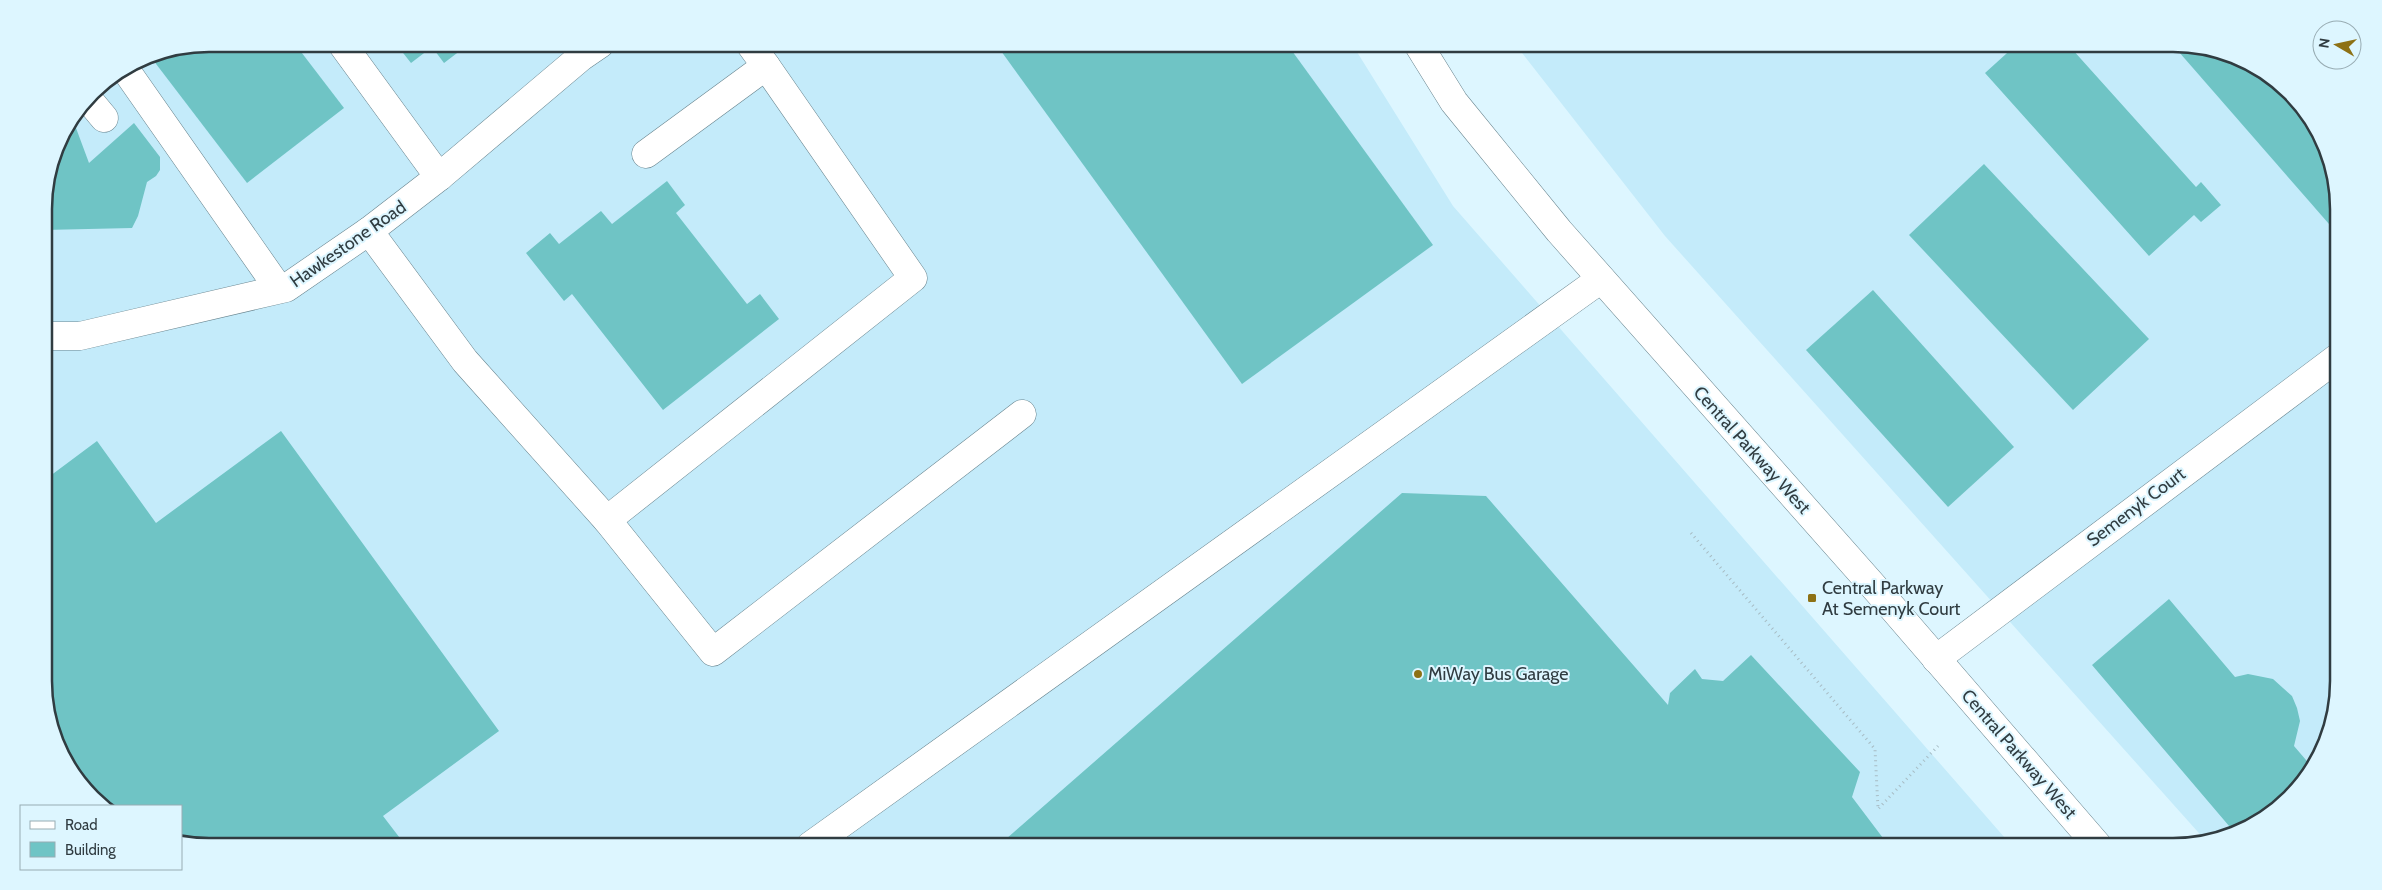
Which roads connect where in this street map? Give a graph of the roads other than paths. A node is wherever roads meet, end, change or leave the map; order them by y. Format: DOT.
graph roads {
  1 [pos="349,53"];
  2 [pos="587,53"];
  3 [pos="757,53"];
  4 [pos="1424,53"];
  5 [pos="766,66"];
  6 [pos="129,75"];
  7 [pos="646,154"];
  8 [pos="439,177"];
  9 [pos="369,232"];
  10 [pos="1601,279"];
  11 [pos="279,290"];
  12 [pos="53,336"];
  13 [pos="2330,363"];
  14 [pos="1022,414"];
  15 [pos="607,520"];
  16 [pos="1936,659"];
  17 [pos="2090,837"];
  18 [pos="822,838"];
  1 -- 8 [label="street"];
  2 -- 8 [label="street, Hawkestone Road"];
  3 -- 5 [label="street"];
  4 -- 10 [label="street, Central Parkway West"];
  5 -- 7 [label="street"];
  5 -- 15 [label="street"];
  6 -- 11 [label="street"];
  8 -- 9 [label="street, Hawkestone Road"];
  9 -- 11 [label="street, Hawkestone Road"];
  9 -- 15 [label="street"];
  10 -- 16 [label="street, Central Parkway West"];
  10 -- 18 [label="street"];
  11 -- 12 [label="street, Hawkestone Road"];
  13 -- 16 [label="street, Semenyk Court"];
  14 -- 15 [label="street"];
  16 -- 17 [label="street, Central Parkway West"];
}
